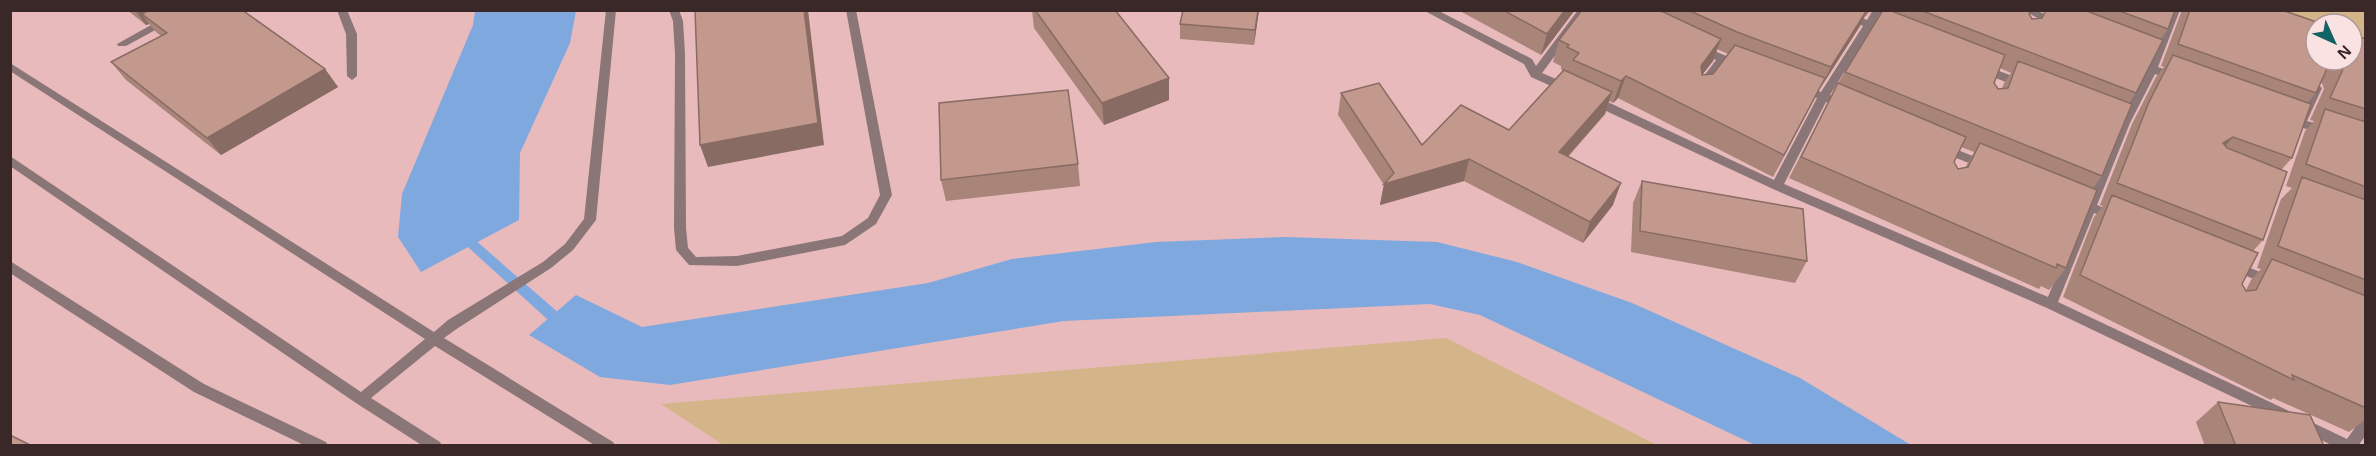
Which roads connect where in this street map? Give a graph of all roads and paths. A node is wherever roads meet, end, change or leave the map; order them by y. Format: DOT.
graph roads {
  1 [pos="187,10"];
  2 [pos="342,10"];
  3 [pos="611,10"];
  4 [pos="674,10"];
  5 [pos="851,10"];
  6 [pos="1428,10"];
  7 [pos="1584,10"];
  8 [pos="1834,10"];
  9 [pos="1878,10"];
  10 [pos="2175,10"];
  11 [pos="2032,14"];
  12 [pos="1870,25"];
  13 [pos="2067,26"];
  14 [pos="1902,38"];
  15 [pos="122,44"];
  16 [pos="1690,45"];
  17 [pos="1723,59"];
  18 [pos="2150,61"];
  19 [pos="1967,63"];
  20 [pos="10,66"];
  21 [pos="1756,72"];
  22 [pos="1535,74"];
  23 [pos="352,76"];
  24 [pos="2184,80"];
  25 [pos="1790,84"];
  26 [pos="2031,87"];
  27 [pos="2317,88"];
  28 [pos="1698,92"];
  29 [pos="1823,97"];
  30 [pos="1855,111"];
  31 [pos="2333,133"];
  32 [pos="1930,143"];
  33 [pos="10,160"];
  34 [pos="1995,169"];
  35 [pos="1777,186"];
  36 [pos="2059,195"];
  37 [pos="2092,207"];
  38 [pos="2123,220"];
  39 [pos="2226,263"];
  40 [pos="10,266"];
  41 [pos="2280,285"];
  42 [pos="2051,304"];
  43 [pos="435,339"];
  44 [pos="361,399"];
  45 [pos="2366,423"];
  46 [pos="321,446"];
  47 [pos="435,446"];
  48 [pos="608,446"];
  49 [pos="2349,446"];
  1 -- 15 [label="street"];
  2 -- 23 [label="street"];
  3 -- 43 [label="street"];
  4 -- 5 [label="street"];
  6 -- 22 [label="street"];
  7 -- 22 [label="street"];
  8 -- 12 [label="street"];
  9 -- 12 [label="street"];
  10 -- 18 [label="street"];
  11 -- 13 [label="street"];
  12 -- 14 [label="street"];
  12 -- 29 [label="street"];
  16 -- 17 [label="street"];
  17 -- 21 [label="street"];
  17 -- 28 [label="street"];
  18 -- 24 [label="street"];
  18 -- 37 [label="street"];
  19 -- 26 [label="street"];
  20 -- 43 [label="street"];
  22 -- 35 [label="street"];
  25 -- 29 [label="street"];
  27 -- 31 [label="street"];
  29 -- 30 [label="street"];
  29 -- 35 [label="street"];
  32 -- 34 [label="street"];
  33 -- 44 [label="street"];
  35 -- 42 [label="street"];
  36 -- 37 [label="street"];
  37 -- 38 [label="street"];
  37 -- 42 [label="street"];
  39 -- 41 [label="street"];
  40 -- 46 [label="street"];
  42 -- 49 [label="street"];
  43 -- 44 [label="street"];
  43 -- 48 [label="street"];
  44 -- 47 [label="street"];
  45 -- 49 [label="street"];
}
